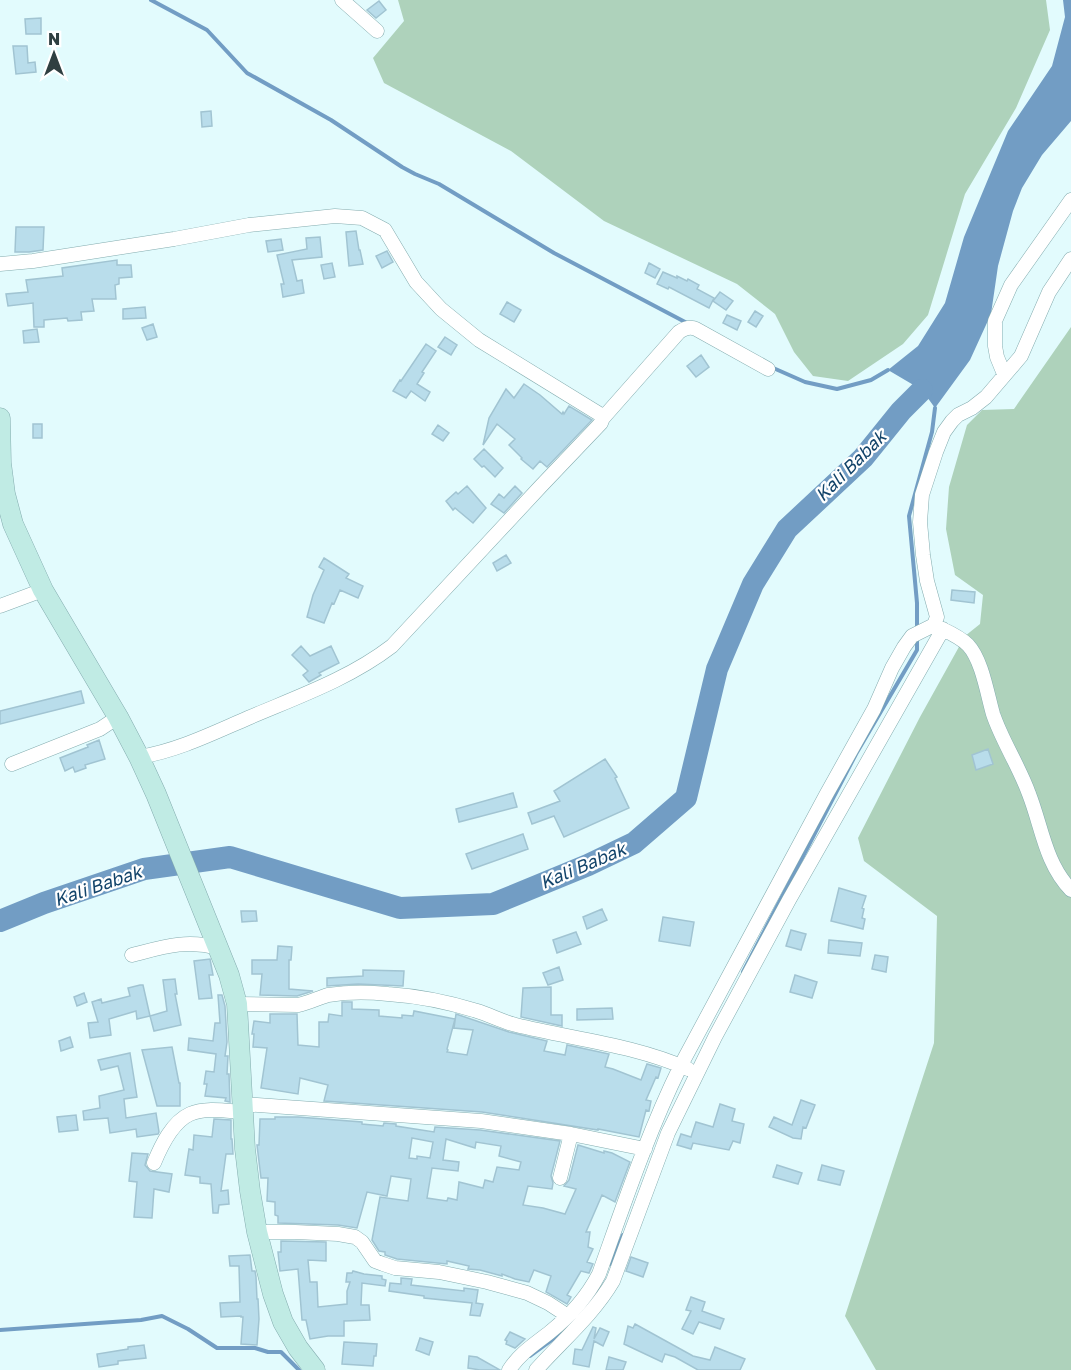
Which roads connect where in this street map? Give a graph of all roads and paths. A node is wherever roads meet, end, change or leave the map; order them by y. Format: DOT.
graph roads {
  1 [pos="342,0"];
  2 [pos="377,31"];
  3 [pos="1071,200"];
  4 [pos="1071,259"];
  5 [pos="0,264"];
  6 [pos="768,369"];
  7 [pos="1004,374"];
  8 [pos="0,418"];
  9 [pos="603,418"];
  10 [pos="43,590"];
  11 [pos="0,606"];
  12 [pos="928,630"];
  13 [pos="118,717"];
  14 [pos="139,757"];
  15 [pos="12,764"];
  16 [pos="1071,890"];
  17 [pos="781,896"];
  18 [pos="219,948"];
  19 [pos="132,955"];
  20 [pos="237,1004"];
  21 [pos="689,1069"];
  22 [pos="243,1108"];
  23 [pos="571,1134"];
  24 [pos="645,1149"];
  25 [pos="154,1163"];
  26 [pos="560,1178"];
  27 [pos="257,1232"];
  28 [pos="598,1292"];
  29 [pos="568,1316"];
  30 [pos="536,1358"];
  31 [pos="314,1367"];
  32 [pos="509,1370"];
  1 -- 2 [label="street"];
  3 -- 7 [label="street"];
  4 -- 7 [label="street"];
  5 -- 9 [label="street"];
  6 -- 9 [label="street"];
  7 -- 12 [label="street"];
  8 -- 10 [label="street"];
  9 -- 14 [label="street"];
  10 -- 11 [label="street"];
  10 -- 13 [label="street"];
  12 -- 16 [label="street"];
  12 -- 17 [label="street"];
  12 -- 17 [label="street"];
  13 -- 14 [label="street"];
  13 -- 15 [label="street"];
  14 -- 18 [label="street"];
  17 -- 21 [label="street"];
  18 -- 19 [label="street"];
  18 -- 20 [label="street"];
  20 -- 21 [label="street"];
  20 -- 22 [label="street"];
  21 -- 24 [label="street"];
  21 -- 28 [label="street"];
  22 -- 23 [label="street"];
  22 -- 25 [label="street"];
  22 -- 27 [label="street"];
  23 -- 24 [label="street"];
  23 -- 26 [label="street"];
  24 -- 28 [label="street"];
  27 -- 29 [label="street"];
  27 -- 31 [label="street"];
  28 -- 29 [label="street"];
  28 -- 30 [label="street"];
  29 -- 30 [label="street"];
  30 -- 32 [label="street"];
}
